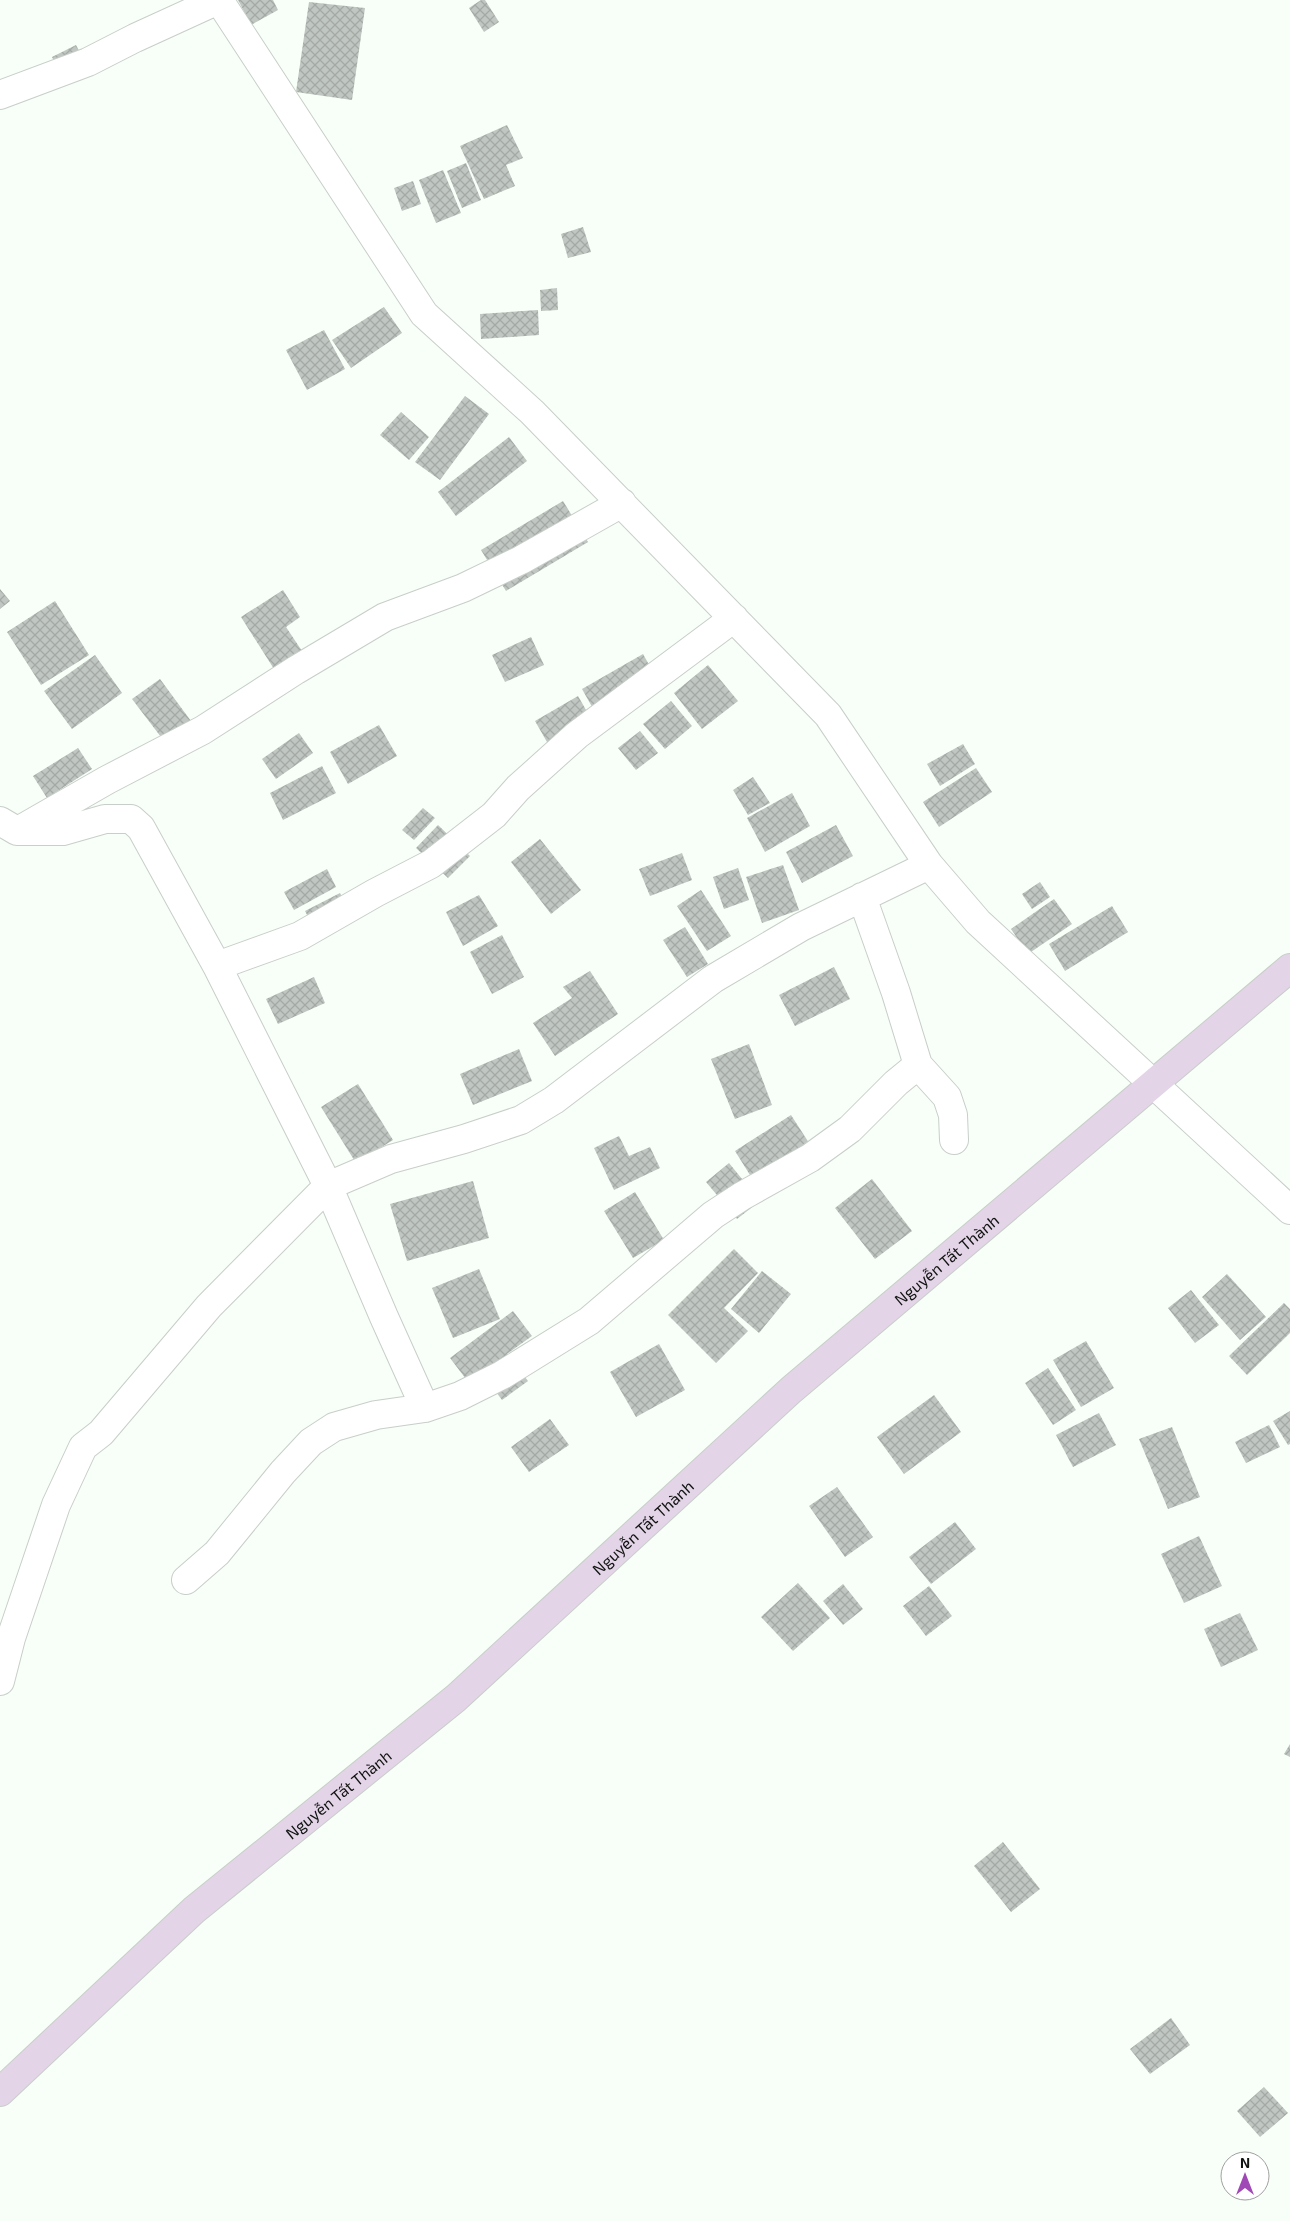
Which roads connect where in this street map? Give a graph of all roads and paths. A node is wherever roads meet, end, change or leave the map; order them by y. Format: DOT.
graph roads {
  1 [pos="218,0"];
  2 [pos="0,95"];
  3 [pos="622,503"];
  4 [pos="734,618"];
  5 [pos="8,826"];
  6 [pos="929,865"];
  7 [pos="862,897"];
  8 [pos="217,966"];
  9 [pos="1290,968"];
  10 [pos="918,1065"];
  11 [pos="1153,1084"];
  12 [pos="954,1140"];
  13 [pos="328,1186"];
  14 [pos="1290,1210"];
  15 [pos="425,1408"];
  16 [pos="186,1580"];
  17 [pos="0,1681"];
  18 [pos="0,2092"];
  1 -- 2 [label="street"];
  1 -- 3 [label="street"];
  3 -- 4 [label="street"];
  3 -- 5 [label="street"];
  4 -- 6 [label="street"];
  4 -- 8 [label="street"];
  5 -- 8 [label="street"];
  6 -- 7 [label="street"];
  6 -- 11 [label="street"];
  7 -- 10 [label="street"];
  7 -- 13 [label="street"];
  8 -- 13 [label="street"];
  9 -- 11 [label="main road, Nguyễn Tất Thành"];
  10 -- 12 [label="street"];
  10 -- 15 [label="street"];
  11 -- 14 [label="street"];
  11 -- 18 [label="main road, Nguyễn Tất Thành"];
  13 -- 15 [label="street"];
  13 -- 17 [label="street"];
  15 -- 16 [label="street"];
}
